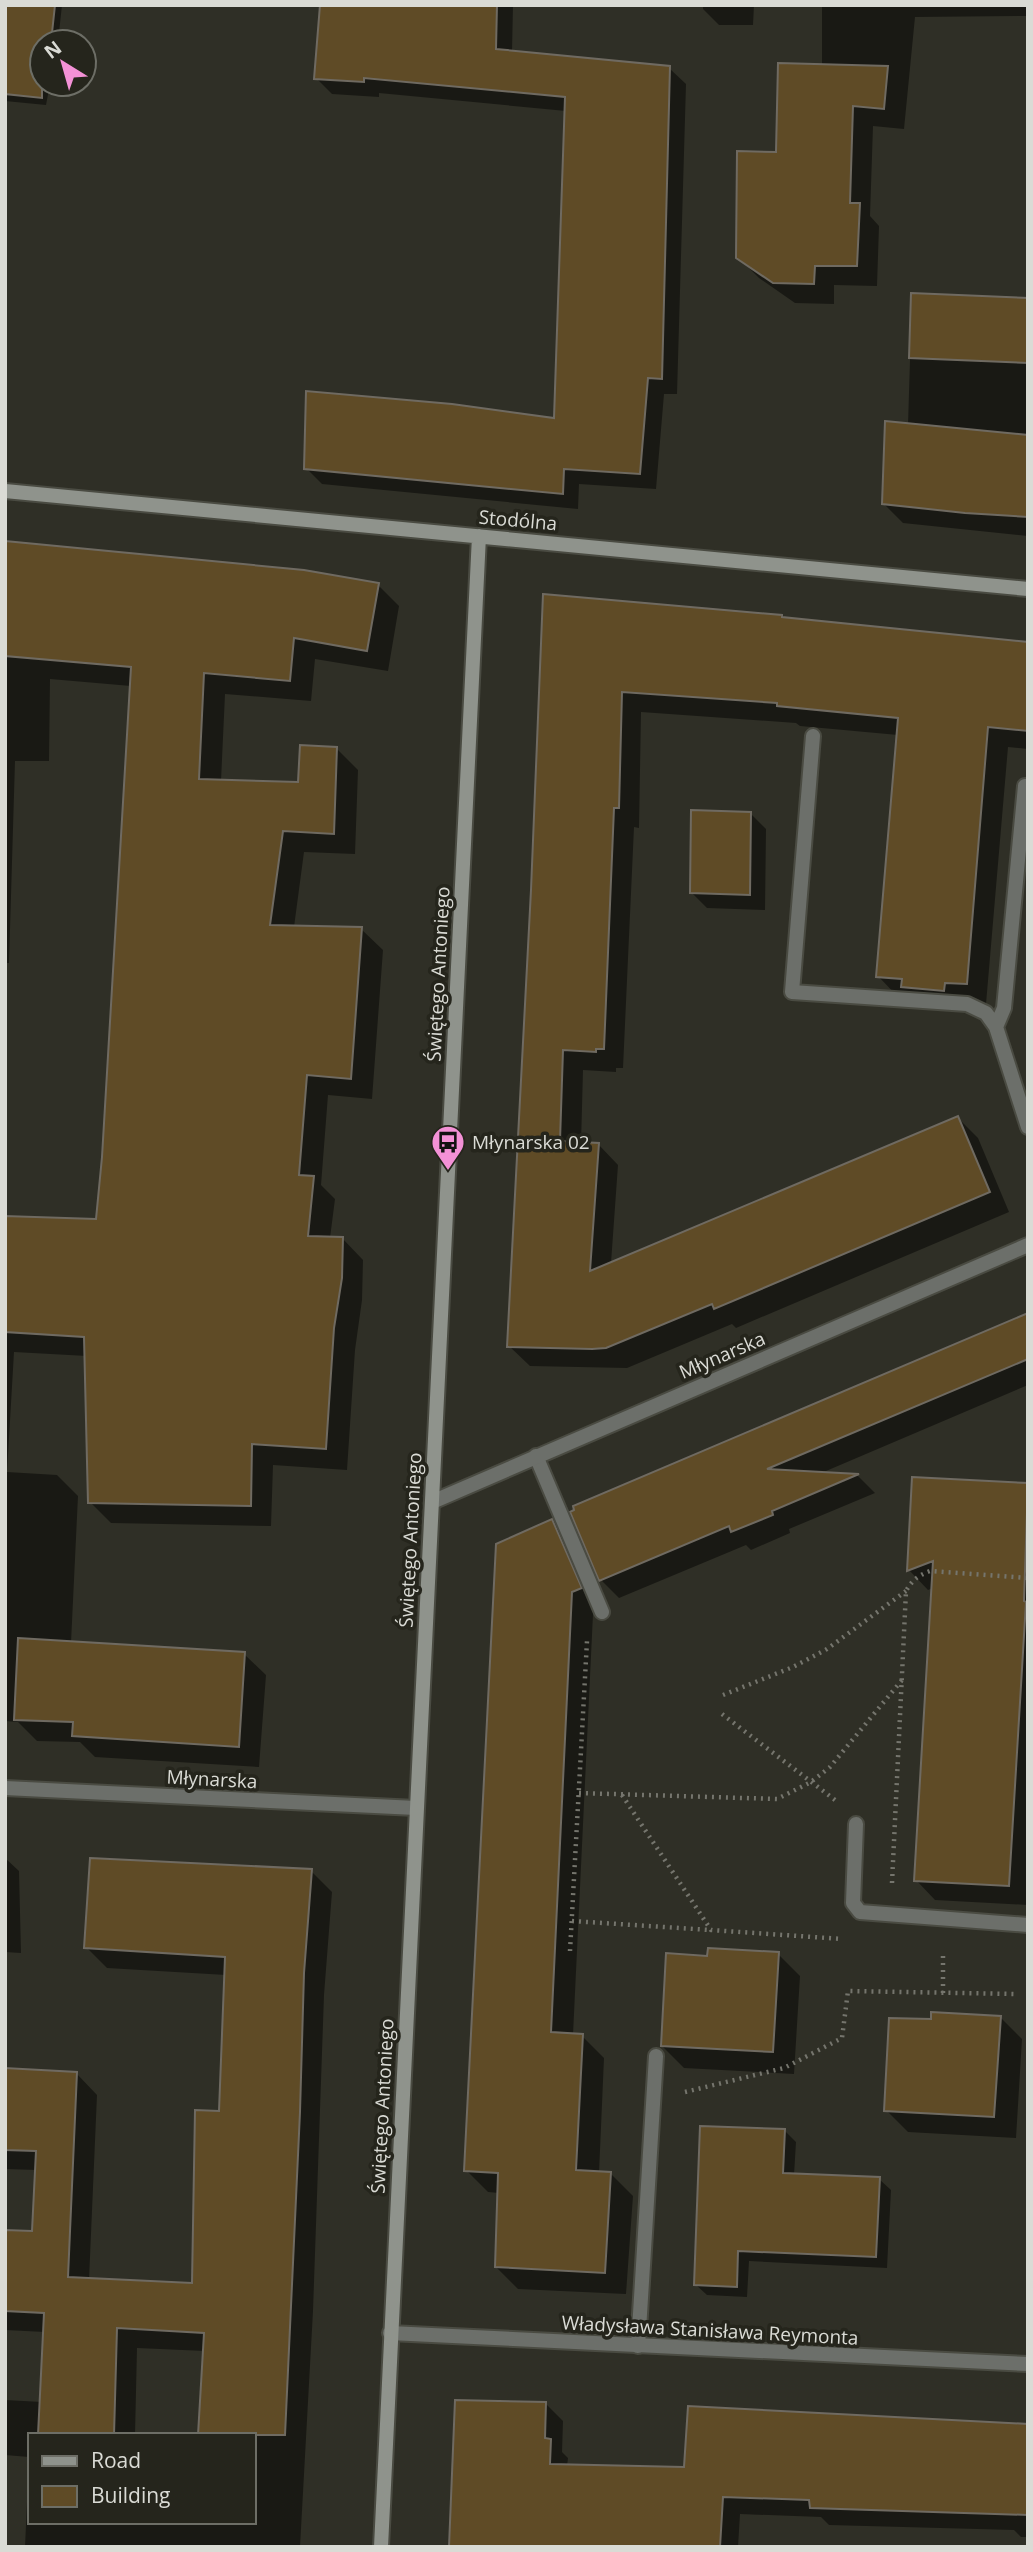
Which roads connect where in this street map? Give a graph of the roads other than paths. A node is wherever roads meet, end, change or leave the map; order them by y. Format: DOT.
graph roads {
  1 [pos="5,491"];
  2 [pos="479,536"];
  3 [pos="1028,589"];
  4 [pos="813,736"];
  5 [pos="1025,786"];
  6 [pos="996,1027"];
  7 [pos="1028,1127"];
  8 [pos="1028,1245"];
  9 [pos="536,1456"];
  10 [pos="432,1502"];
  11 [pos="602,1612"];
  12 [pos="5,1788"];
  13 [pos="416,1808"];
  14 [pos="856,1824"];
  15 [pos="1028,1925"];
  16 [pos="656,2056"];
  17 [pos="390,2333"];
  18 [pos="638,2346"];
  19 [pos="1028,2364"];
  20 [pos="381,2547"];
  1 -- 2 [label="street, Stodólna"];
  2 -- 3 [label="street, Stodólna"];
  2 -- 10 [label="street, Świętego Antoniego"];
  4 -- 6 [label="street"];
  5 -- 6 [label="street"];
  6 -- 7 [label="street"];
  8 -- 9 [label="street, Młynarska"];
  9 -- 10 [label="street, Młynarska"];
  9 -- 11 [label="street"];
  10 -- 13 [label="street, Świętego Antoniego"];
  12 -- 13 [label="street, Młynarska"];
  13 -- 17 [label="street, Świętego Antoniego"];
  14 -- 15 [label="street"];
  16 -- 18 [label="street"];
  17 -- 18 [label="street, Władysława Stanisława Reymonta"];
  17 -- 20 [label="street, Świętego Antoniego"];
  18 -- 19 [label="street, Władysława Stanisława Reymonta"];
}
